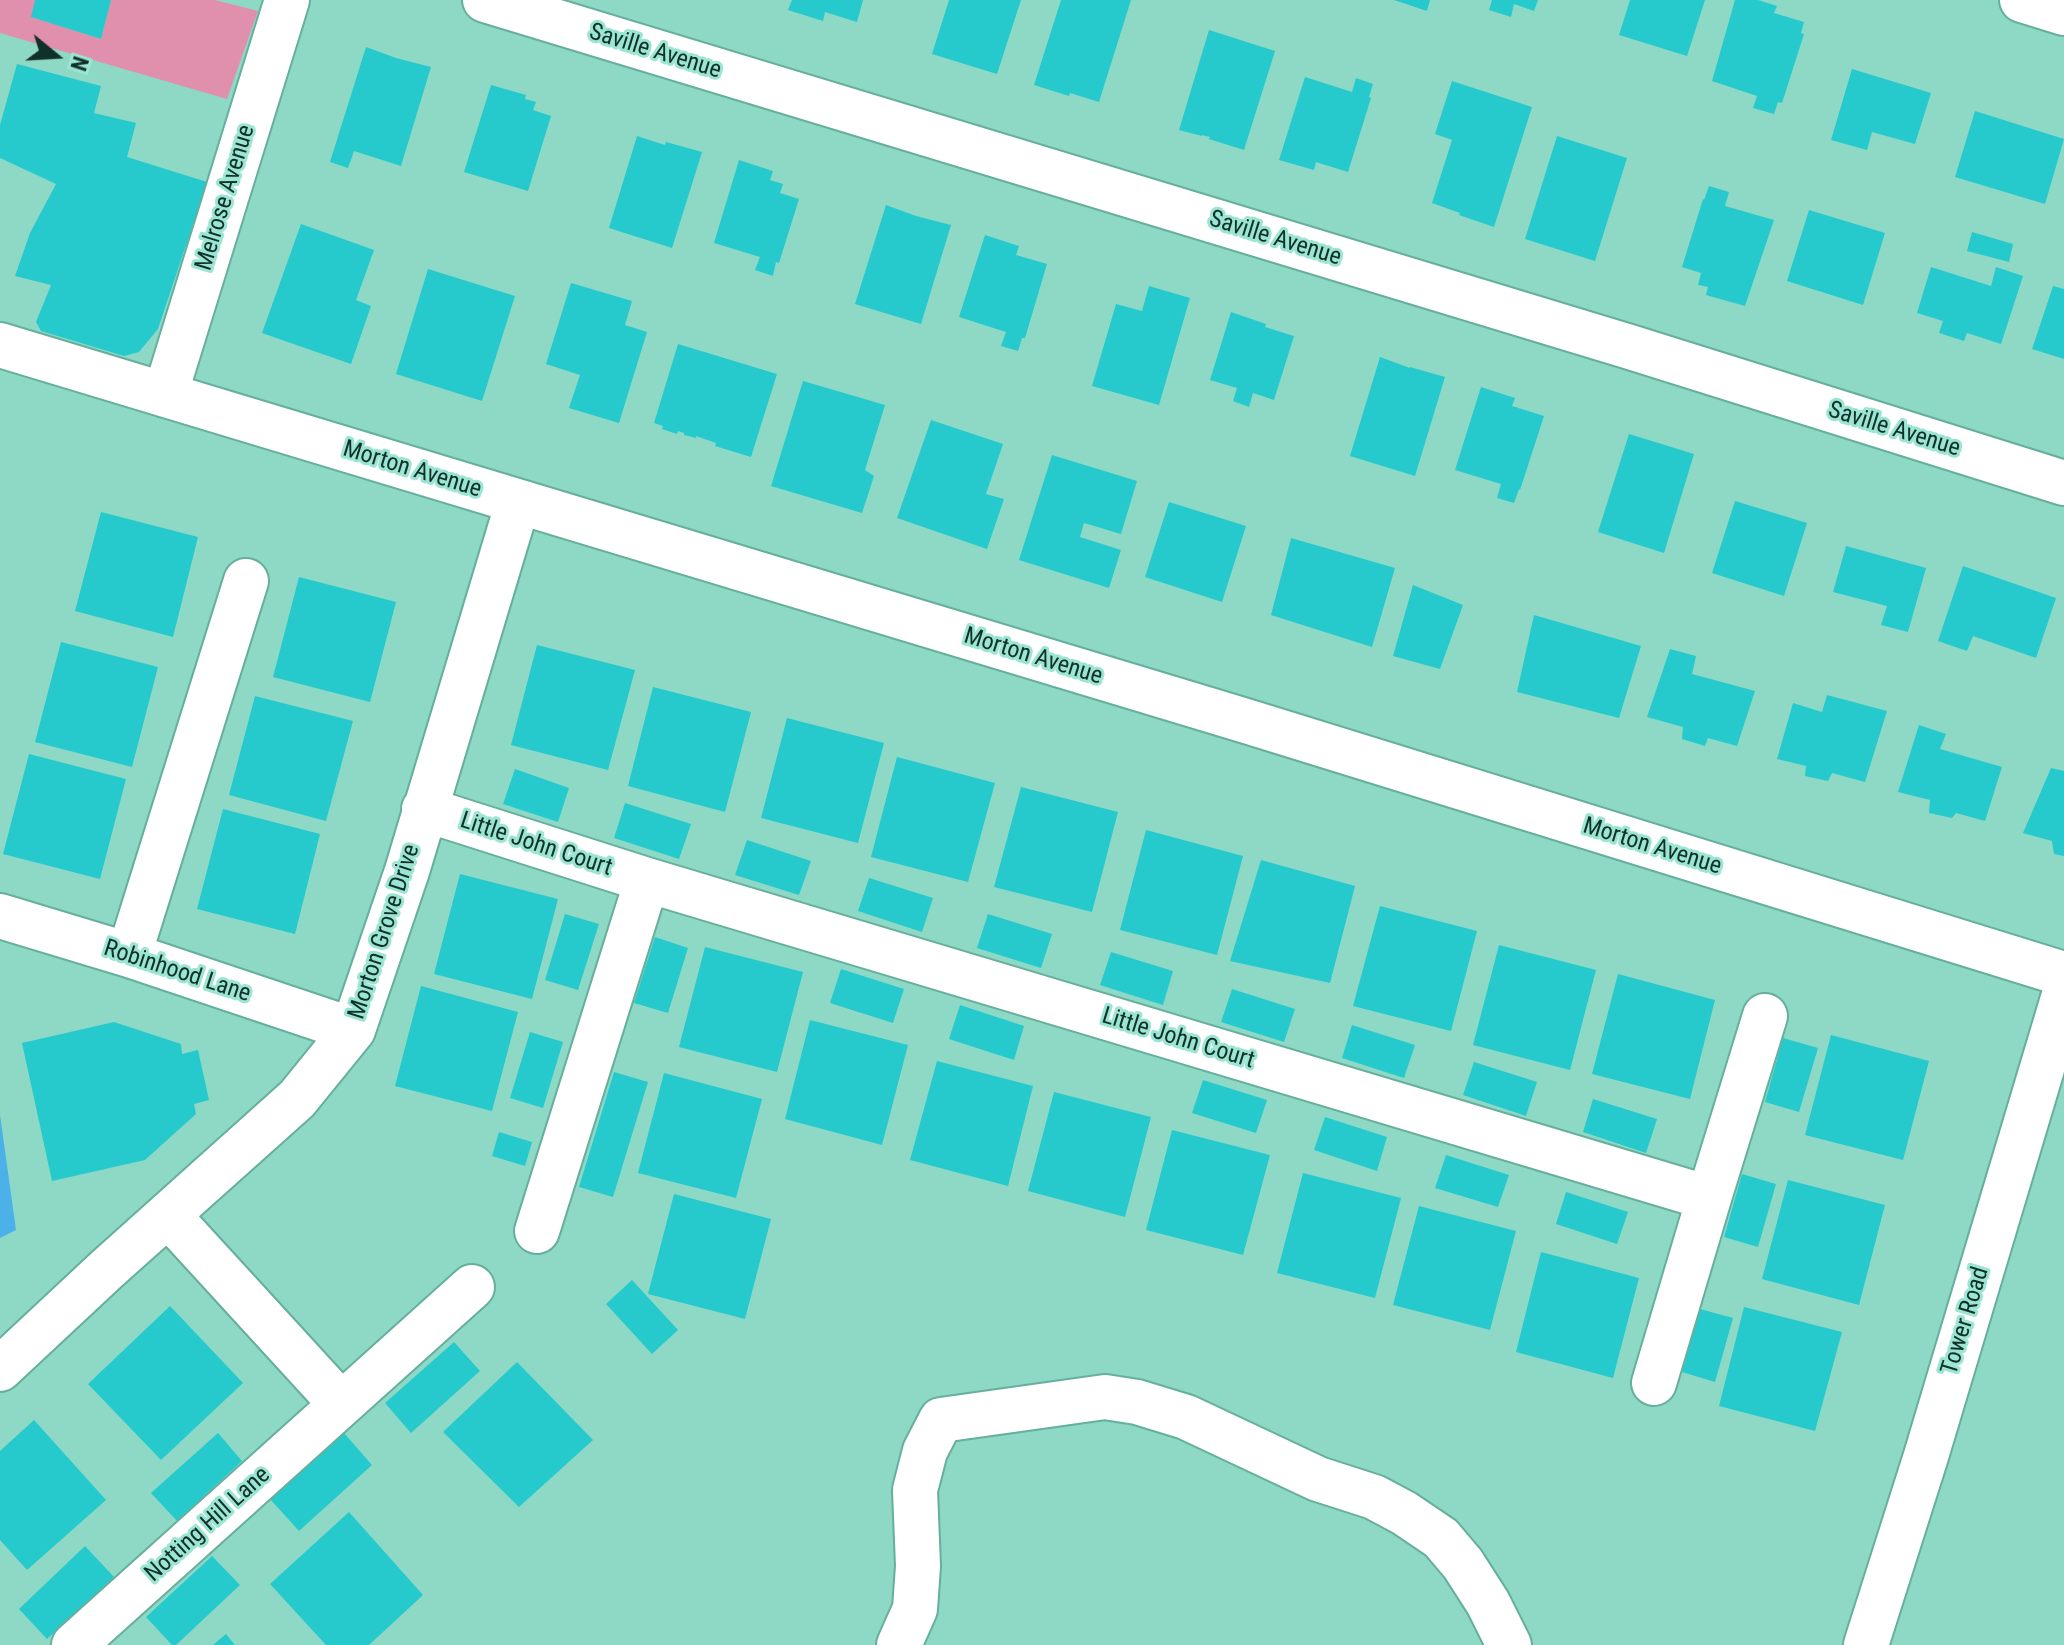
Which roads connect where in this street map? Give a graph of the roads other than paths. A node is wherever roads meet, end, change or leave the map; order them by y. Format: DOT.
graph roads {
  1 [pos="287,0"];
  2 [pos="485,0"];
  3 [pos="2022,0"];
  4 [pos="2064,13"];
  5 [pos="0,345"];
  6 [pos="165,395"];
  7 [pos="2064,483"];
  8 [pos="518,502"];
  9 [pos="246,581"];
  10 [pos="424,809"];
  11 [pos="647,880"];
  12 [pos="0,916"];
  13 [pos="129,955"];
  14 [pos="2064,974"];
  15 [pos="2064,995"];
  16 [pos="1765,1016"];
  17 [pos="353,1030"];
  18 [pos="1709,1198"];
  19 [pos="168,1215"];
  20 [pos="537,1231"];
  21 [pos="472,1287"];
  22 [pos="0,1369"];
  23 [pos="1654,1383"];
  24 [pos="341,1404"];
  25 [pos="74,1645"];
  26 [pos="899,1645"];
  27 [pos="1509,1645"];
  28 [pos="1866,1645"];
  1 -- 6 [label="street, Melrose Avenue"];
  2 -- 7 [label="street, Saville Avenue"];
  3 -- 4 [label="street"];
  5 -- 6 [label="street, Morton Avenue"];
  6 -- 8 [label="street, Morton Avenue"];
  8 -- 10 [label="street, Morton Grove Drive"];
  8 -- 14 [label="street, Morton Avenue"];
  9 -- 13 [label="street"];
  10 -- 11 [label="street, Little John Court"];
  10 -- 17 [label="street, Morton Grove Drive"];
  11 -- 18 [label="street, Little John Court"];
  11 -- 20 [label="street"];
  12 -- 13 [label="street, Robinhood Lane"];
  13 -- 17 [label="street, Robinhood Lane"];
  15 -- 28 [label="street, Tower Road"];
  16 -- 18 [label="street"];
  17 -- 19 [label="street, Morton Grove Drive"];
  18 -- 23 [label="street"];
  19 -- 22 [label="street, Morton Grove Drive"];
  19 -- 24 [label="street"];
  21 -- 24 [label="street, Notting Hill Lane"];
  24 -- 25 [label="street, Notting Hill Lane"];
  26 -- 27 [label="street"];
}
